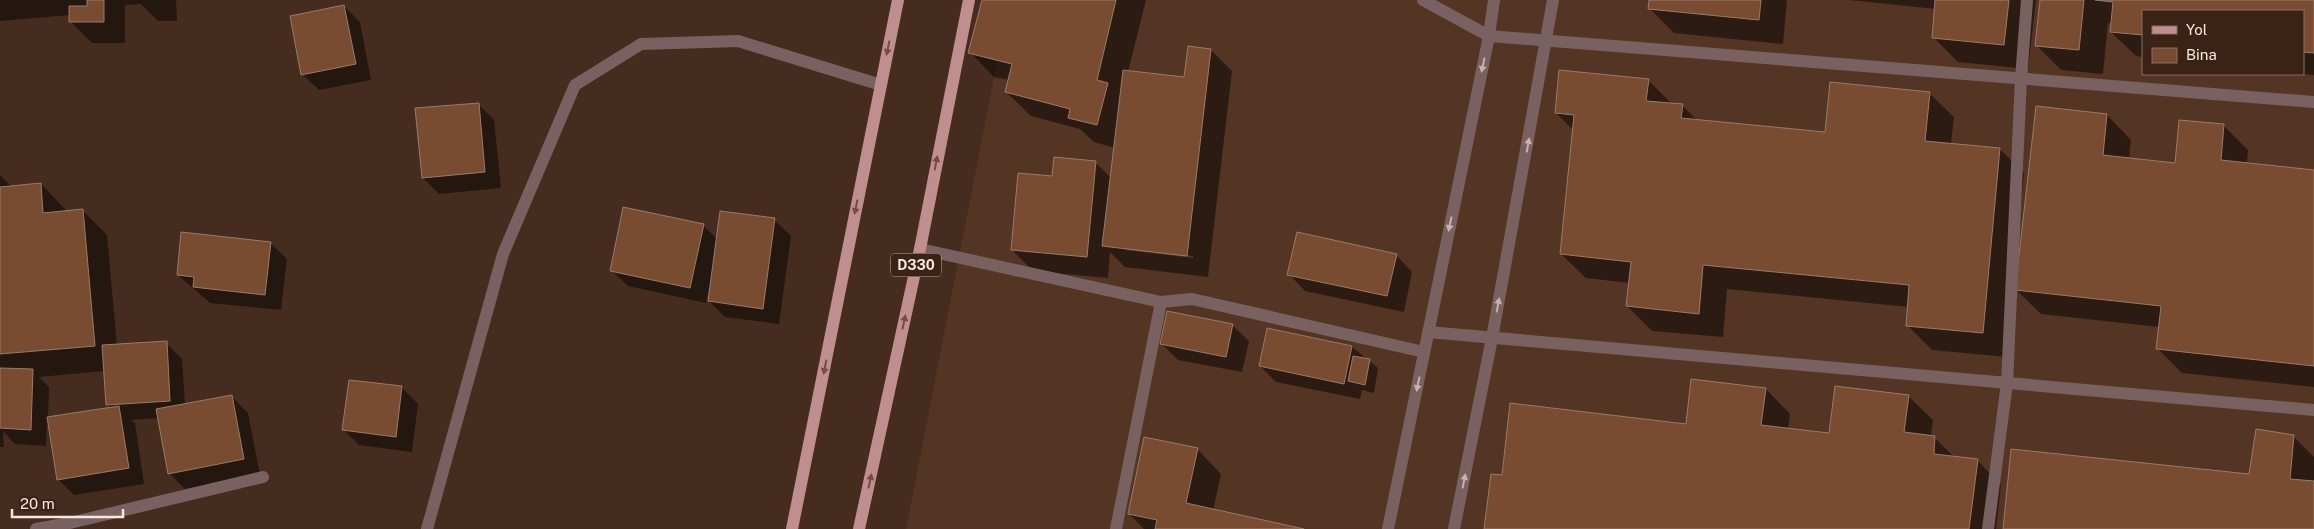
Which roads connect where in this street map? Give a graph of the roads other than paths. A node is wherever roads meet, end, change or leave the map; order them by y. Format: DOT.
graph roads {
  1 [pos="898,0"];
  2 [pos="969,0"];
  3 [pos="1423,0"];
  4 [pos="1494,0"];
  5 [pos="1553,0"];
  6 [pos="2027,0"];
  7 [pos="1489,36"];
  8 [pos="1547,41"];
  9 [pos="2021,79"];
  10 [pos="881,85"];
  11 [pos="2314,102"];
  12 [pos="920,249"];
  13 [pos="1161,302"];
  14 [pos="1428,332"];
  15 [pos="1492,338"];
  16 [pos="1424,352"];
  17 [pos="2007,383"];
  18 [pos="2314,410"];
  19 [pos="263,477"];
  20 [pos="36,529"];
  21 [pos="427,529"];
  22 [pos="792,529"];
  23 [pos="859,529"];
  24 [pos="1116,529"];
  25 [pos="1388,529"];
  26 [pos="1454,529"];
  27 [pos="1988,529"];
  1 -- 10 [label="main road, one-way"];
  12 -- 2 [label="main road, D330, one-way"];
  3 -- 7 [label="street"];
  4 -- 7 [label="street"];
  5 -- 8 [label="street"];
  6 -- 9 [label="street"];
  7 -- 8 [label="street"];
  7 -- 14 [label="street, one-way"];
  8 -- 9 [label="street"];
  15 -- 8 [label="street, one-way"];
  9 -- 11 [label="street"];
  9 -- 17 [label="street"];
  10 -- 21 [label="street"];
  10 -- 22 [label="main road, one-way"];
  12 -- 13 [label="street"];
  23 -- 12 [label="main road, D330, one-way"];
  13 -- 16 [label="street"];
  13 -- 24 [label="street"];
  14 -- 15 [label="street"];
  14 -- 16 [label="street"];
  15 -- 17 [label="street"];
  26 -- 15 [label="street, one-way"];
  16 -- 25 [label="street, one-way"];
  17 -- 18 [label="street"];
  17 -- 27 [label="street"];
  19 -- 20 [label="street"];
}
